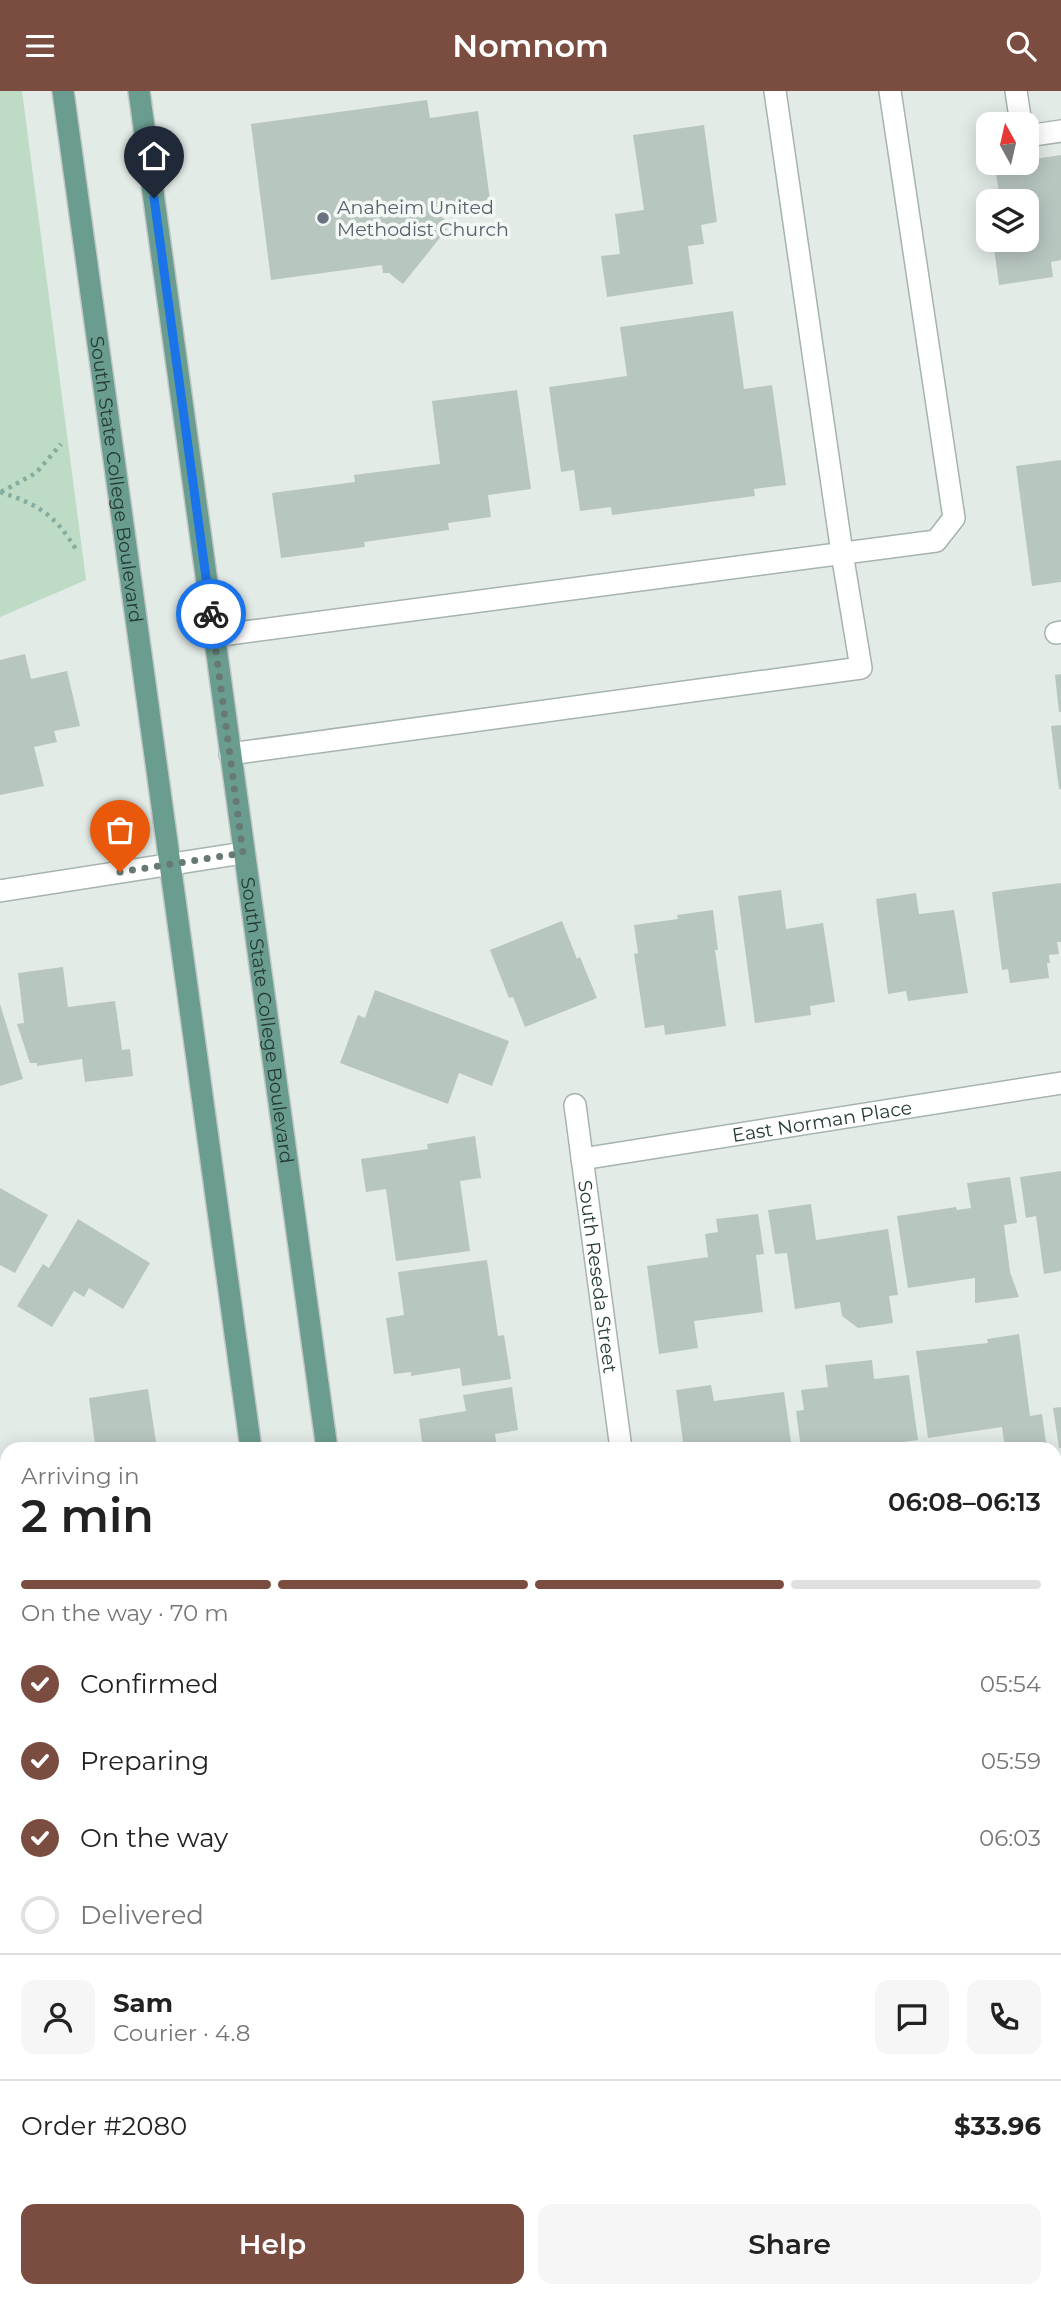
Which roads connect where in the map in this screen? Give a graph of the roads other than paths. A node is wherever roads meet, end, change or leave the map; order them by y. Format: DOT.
graph roads {
  1 [pos="63,91"];
  2 [pos="139,91"];
  3 [pos="775,91"];
  4 [pos="890,91"];
  5 [pos="1016,91"];
  6 [pos="1019,112"];
  7 [pos="1061,131"];
  8 [pos="1040,134"];
  9 [pos="842,553"];
  10 [pos="214,636"];
  11 [pos="230,754"];
  12 [pos="243,853"];
  13 [pos="169,864"];
  14 [pos="0,891"];
  15 [pos="1061,1083"];
  16 [pos="575,1105"];
  17 [pos="582,1159"];
  18 [pos="250,1442"];
  19 [pos="326,1442"];
  20 [pos="620,1442"];
  1 -- 13 [label="main road, South State College Boulevard"];
  2 -- 10 [label="main road, South State College Boulevard"];
  3 -- 9 [label="street"];
  4 -- 9 [label="street"];
  5 -- 6 [label="street"];
  7 -- 8 [label="street"];
  9 -- 10 [label="street"];
  9 -- 11 [label="street"];
  10 -- 11 [label="main road, South State College Boulevard"];
  11 -- 12 [label="main road, South State College Boulevard"];
  12 -- 13 [label="street"];
  12 -- 19 [label="main road, South State College Boulevard"];
  13 -- 14 [label="street"];
  13 -- 18 [label="main road, South State College Boulevard"];
  15 -- 17 [label="street, East Norman Place"];
  16 -- 17 [label="street, South Reseda Street"];
  17 -- 20 [label="street, South Reseda Street"];
}
